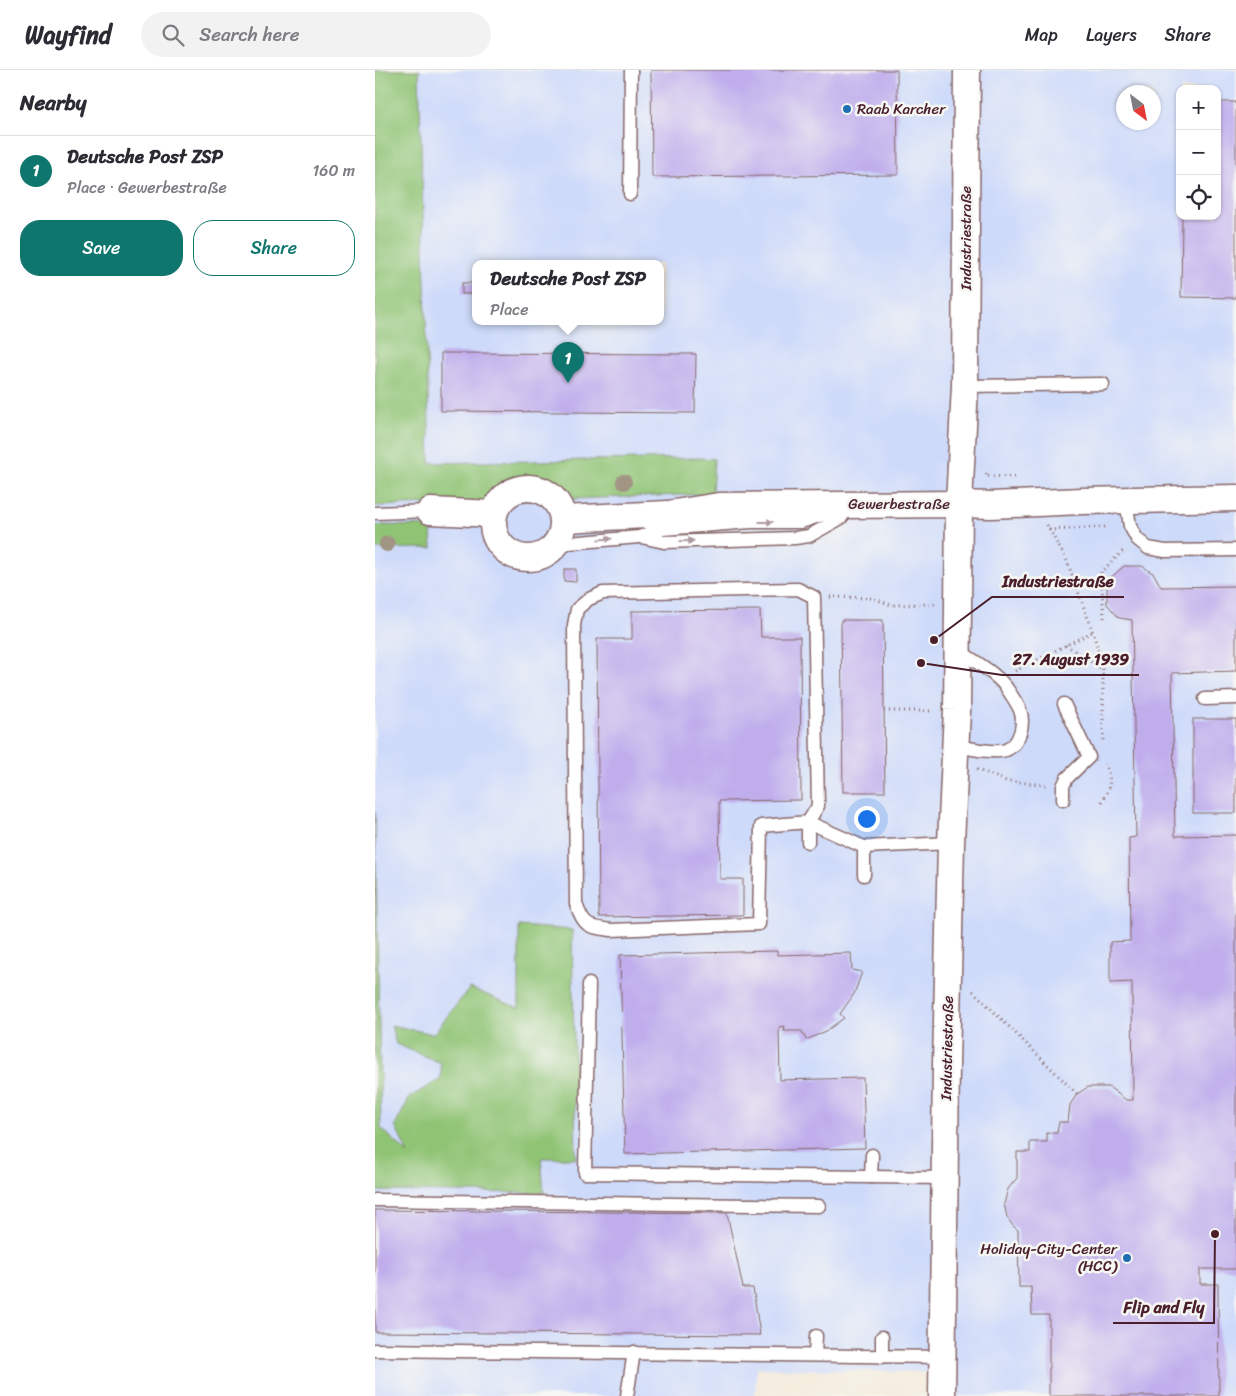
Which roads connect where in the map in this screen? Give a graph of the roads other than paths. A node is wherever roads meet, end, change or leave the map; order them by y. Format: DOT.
graph roads {
  1 [pos="631,70"];
  2 [pos="967,70"];
  3 [pos="630,194"];
  4 [pos="1103,384"];
  5 [pos="965,386"];
  6 [pos="1236,498"];
  7 [pos="1126,500"];
  8 [pos="959,504"];
  9 [pos="851,505"];
  10 [pos="430,512"];
  11 [pos="375,513"];
  12 [pos="494,514"];
  13 [pos="560,532"];
  14 [pos="1236,550"];
  15 [pos="957,650"];
  16 [pos="1236,698"];
  17 [pos="1205,699"];
  18 [pos="1064,704"];
  19 [pos="956,754"];
  20 [pos="1063,800"];
  21 [pos="808,822"];
  22 [pos="808,842"];
  23 [pos="951,843"];
  24 [pos="864,847"];
  25 [pos="864,875"];
  26 [pos="589,984"];
  27 [pos="872,1155"];
  28 [pos="871,1177"];
  29 [pos="944,1178"];
  30 [pos="375,1200"];
  31 [pos="819,1206"];
  32 [pos="816,1336"];
  33 [pos="882,1337"];
  34 [pos="375,1350"];
  35 [pos="634,1352"];
  36 [pos="815,1355"];
  37 [pos="882,1356"];
  38 [pos="942,1358"];
  39 [pos="627,1396"];
  40 [pos="942,1396"];
  1 -- 3 [label="lane"];
  2 -- 5 [label="street, Industriestraße"];
  4 -- 5 [label="lane"];
  5 -- 8 [label="street, Industriestraße"];
  6 -- 7 [label="street, Gewerbestraße"];
  7 -- 8 [label="street, Gewerbestraße"];
  7 -- 14 [label="lane"];
  8 -- 9 [label="street, Gewerbestraße"];
  8 -- 15 [label="street, Industriestraße"];
  9 -- 13 [label="street, Gewerbestraße"];
  13 -- 9 [label="lane, one-way"];
  10 -- 11 [label="lane"];
  10 -- 12 [label="street"];
  12 -- 13 [label="street, Gewerbestraße"];
  12 -- 13 [label="street"];
  15 -- 19 [label="street, Industriestraße"];
  15 -- 19 [label="lane"];
  16 -- 17 [label="lane"];
  18 -- 20 [label="lane"];
  19 -- 23 [label="street, Industriestraße"];
  21 -- 21 [label="lane"];
  21 -- 22 [label="lane"];
  21 -- 24 [label="lane"];
  23 -- 24 [label="lane"];
  23 -- 29 [label="street, Industriestraße"];
  24 -- 25 [label="lane"];
  26 -- 28 [label="lane"];
  27 -- 28 [label="lane"];
  28 -- 29 [label="lane"];
  29 -- 38 [label="street, Industriestraße"];
  30 -- 31 [label="lane"];
  32 -- 36 [label="lane"];
  33 -- 37 [label="lane"];
  34 -- 35 [label="lane"];
  35 -- 36 [label="lane"];
  35 -- 39 [label="lane"];
  36 -- 37 [label="lane"];
  37 -- 38 [label="lane"];
  38 -- 40 [label="street, Industriestraße"];
}
